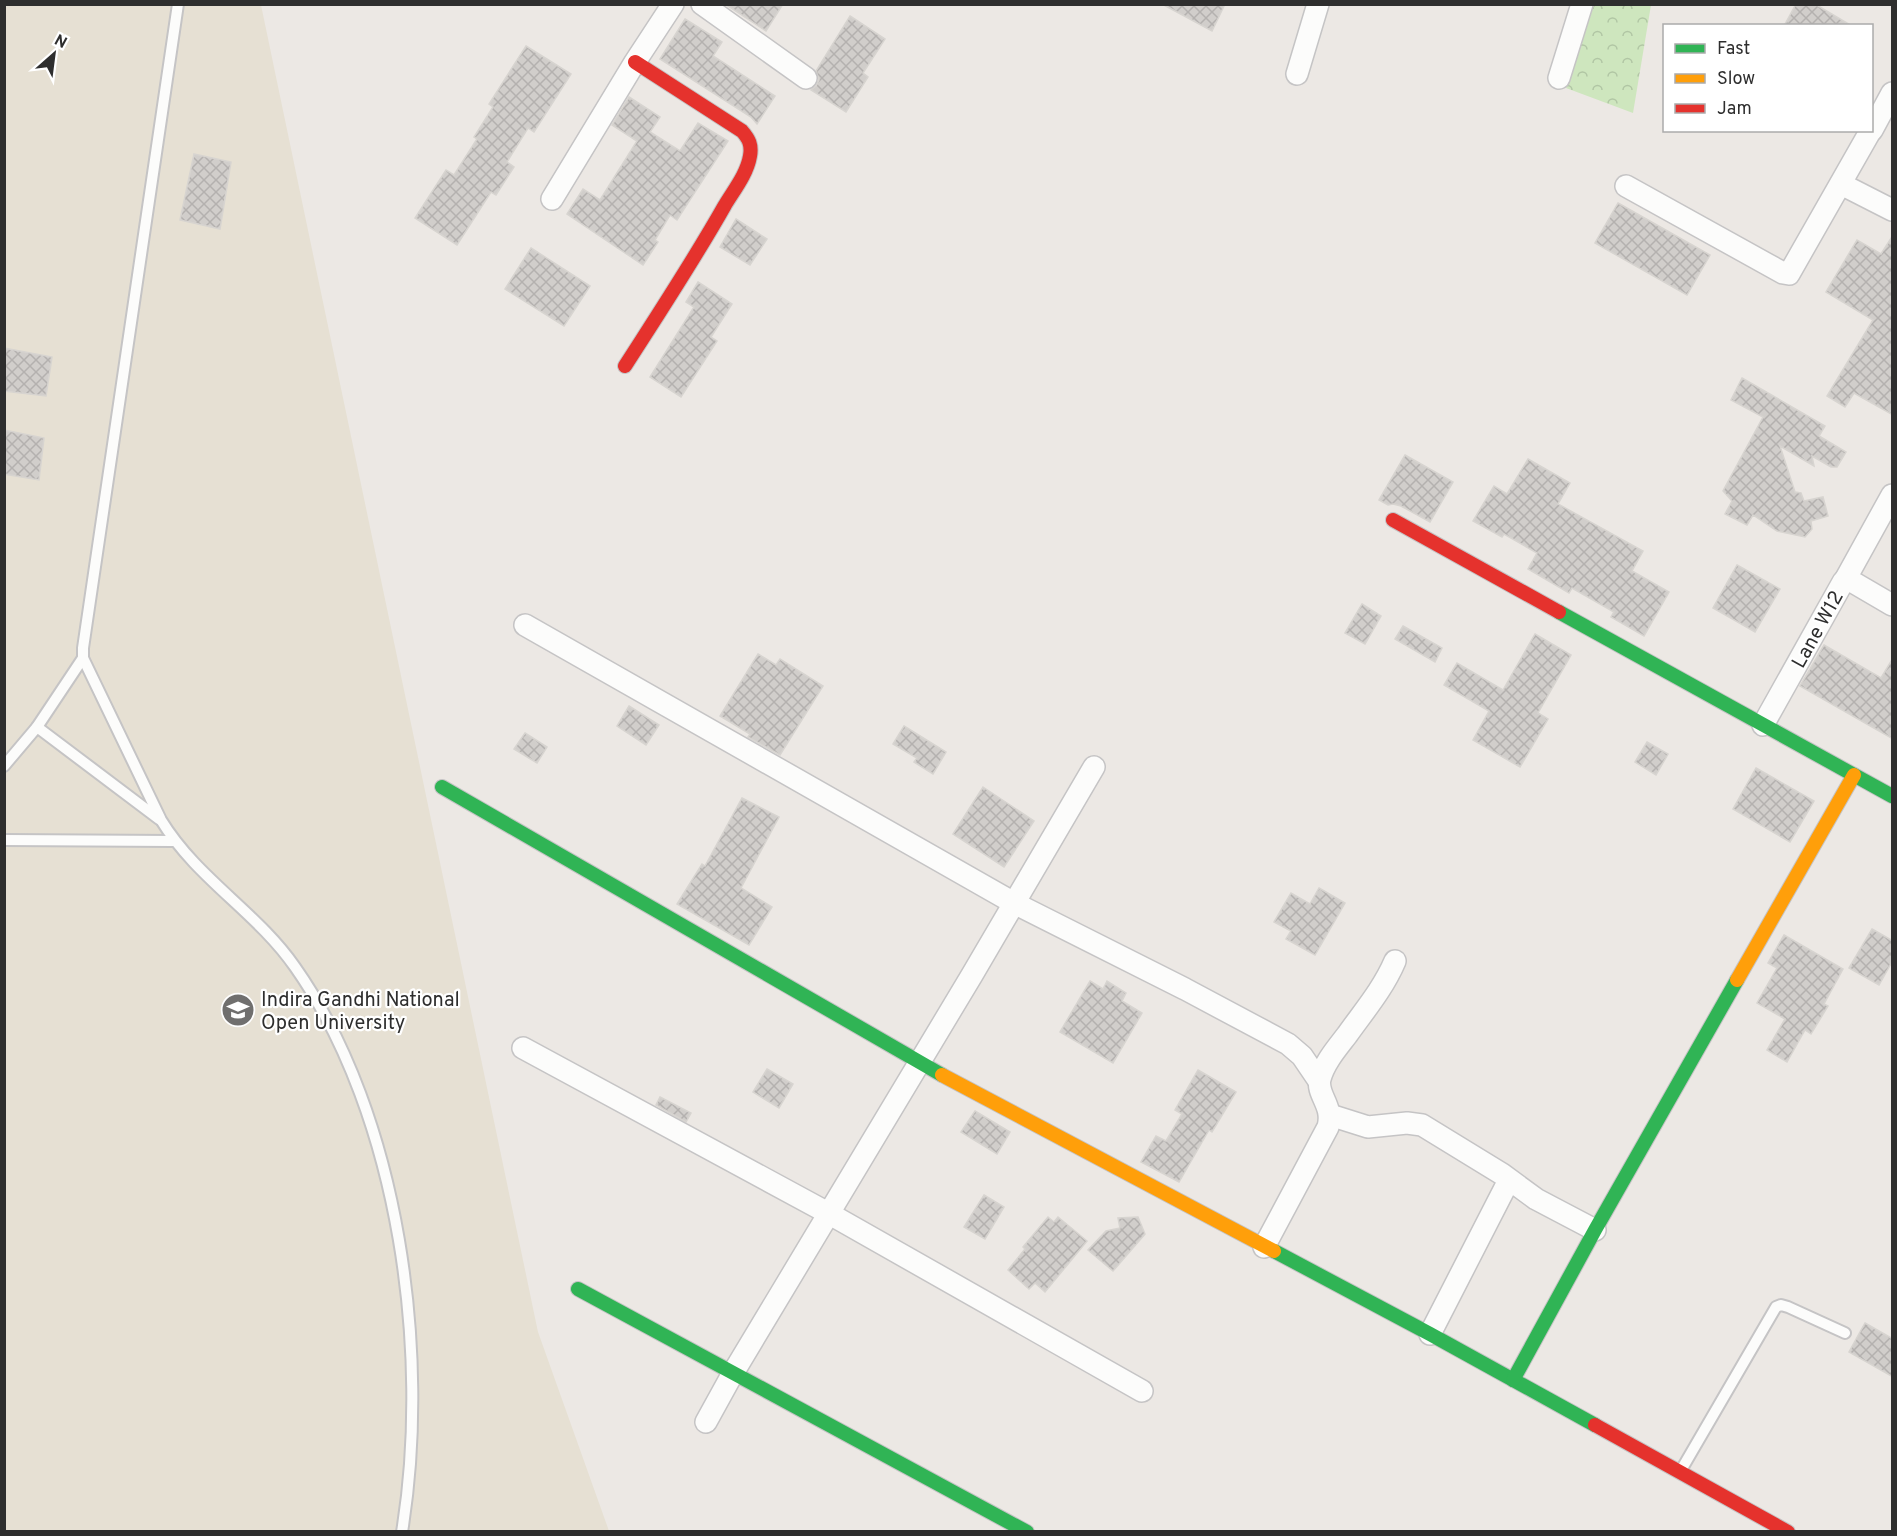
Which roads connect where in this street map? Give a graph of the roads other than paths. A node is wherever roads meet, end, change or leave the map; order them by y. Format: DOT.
graph roads {
  1 [pos="178,4"];
  2 [pos="673,4"];
  3 [pos="702,4"];
  4 [pos="1318,4"];
  5 [pos="1580,5"];
  6 [pos="635,62"];
  7 [pos="1297,74"];
  8 [pos="806,78"];
  9 [pos="1559,78"];
  10 [pos="1893,93"];
  11 [pos="1873,127"];
  12 [pos="1870,132"];
  13 [pos="1841,184"];
  14 [pos="1626,186"];
  15 [pos="552,199"];
  16 [pos="1893,210"];
  17 [pos="625,366"];
  18 [pos="1893,495"];
  19 [pos="1393,520"];
  20 [pos="1845,580"];
  21 [pos="1893,604"];
  22 [pos="525,625"];
  23 [pos="83,658"];
  24 [pos="1763,725"];
  25 [pos="37,727"];
  26 [pos="4,766"];
  27 [pos="1094,767"];
  28 [pos="1854,775"];
  29 [pos="442,787"];
  30 [pos="1893,796"];
  31 [pos="161,820"];
  32 [pos="4,840"];
  33 [pos="174,841"];
  34 [pos="1014,903"];
  35 [pos="1395,962"];
  36 [pos="523,1047"];
  37 [pos="918,1062"];
  38 [pos="1319,1081"];
  39 [pos="1330,1115"];
  40 [pos="1509,1179"];
  41 [pos="828,1213"];
  42 [pos="1595,1230"];
  43 [pos="1264,1247"];
  44 [pos="578,1289"];
  45 [pos="1845,1332"];
  46 [pos="1430,1334"];
  47 [pos="732,1373"];
  48 [pos="1514,1380"];
  49 [pos="1142,1391"];
  50 [pos="706,1422"];
  51 [pos="1680,1472"];
  52 [pos="402,1532"];
  53 [pos="1027,1532"];
  54 [pos="1788,1532"];
  1 -- 23 [label="lane"];
  2 -- 6 [label="street"];
  3 -- 8 [label="street"];
  4 -- 7 [label="street"];
  5 -- 9 [label="street"];
  6 -- 15 [label="street"];
  6 -- 17 [label="street"];
  10 -- 11 [label="street"];
  12 -- 13 [label="street"];
  13 -- 14 [label="street"];
  13 -- 16 [label="street"];
  18 -- 20 [label="street"];
  19 -- 24 [label="street"];
  20 -- 21 [label="street, Lane W12"];
  20 -- 24 [label="street, Lane W12"];
  22 -- 34 [label="street"];
  23 -- 25 [label="lane"];
  23 -- 31 [label="lane"];
  24 -- 28 [label="street"];
  25 -- 26 [label="lane"];
  25 -- 31 [label="lane"];
  27 -- 34 [label="street"];
  28 -- 30 [label="street"];
  28 -- 42 [label="street"];
  29 -- 37 [label="street"];
  31 -- 33 [label="lane"];
  32 -- 33 [label="lane"];
  33 -- 52 [label="lane"];
  34 -- 37 [label="street"];
  34 -- 38 [label="street"];
  35 -- 38 [label="street"];
  36 -- 41 [label="street"];
  37 -- 41 [label="street"];
  37 -- 43 [label="street"];
  38 -- 39 [label="street"];
  39 -- 40 [label="street"];
  39 -- 43 [label="street"];
  40 -- 42 [label="street"];
  40 -- 46 [label="street"];
  41 -- 47 [label="street"];
  41 -- 49 [label="street"];
  42 -- 48 [label="street"];
  43 -- 46 [label="street"];
  44 -- 47 [label="street"];
  45 -- 51 [label="lane"];
  46 -- 48 [label="street"];
  47 -- 50 [label="street"];
  47 -- 53 [label="street"];
  48 -- 51 [label="street"];
  51 -- 54 [label="street"];
}
